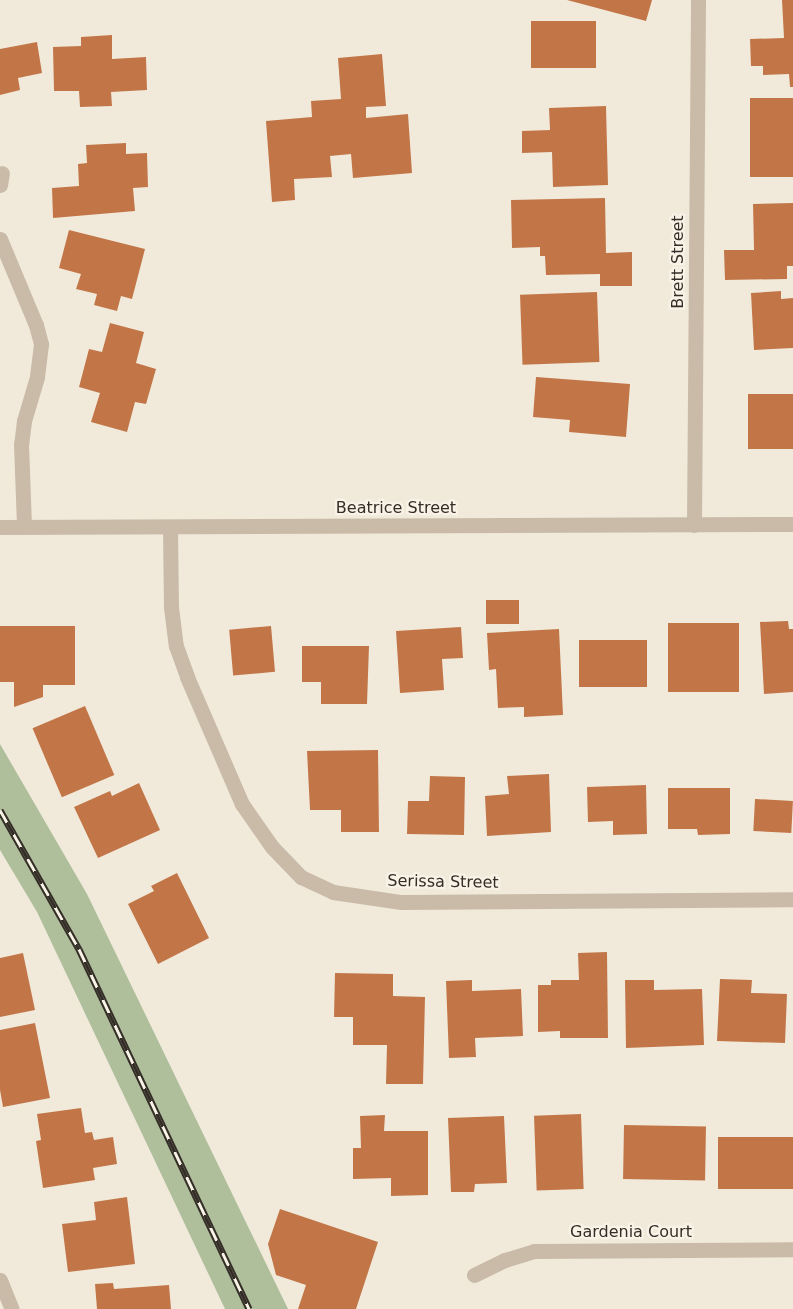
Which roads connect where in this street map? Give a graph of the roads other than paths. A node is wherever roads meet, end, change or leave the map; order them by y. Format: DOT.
graph roads {
  1 [pos="698,0"];
  2 [pos="0,239"];
  3 [pos="793,524"];
  4 [pos="694,525"];
  5 [pos="0,527"];
  6 [pos="24,527"];
  7 [pos="170,527"];
  8 [pos="793,899"];
  9 [pos="793,1249"];
  10 [pos="474,1275"];
  11 [pos="0,1280"];
  12 [pos="12,1309"];
  1 -- 4 [label="street, Brett Street"];
  2 -- 6 [label="street"];
  3 -- 4 [label="street, Beatrice Street"];
  4 -- 7 [label="street, Beatrice Street"];
  5 -- 6 [label="street, Beatrice Street"];
  6 -- 7 [label="street, Beatrice Street"];
  7 -- 8 [label="street, Serissa Street"];
  9 -- 10 [label="street, Gardenia Court"];
  11 -- 12 [label="street"];
}
